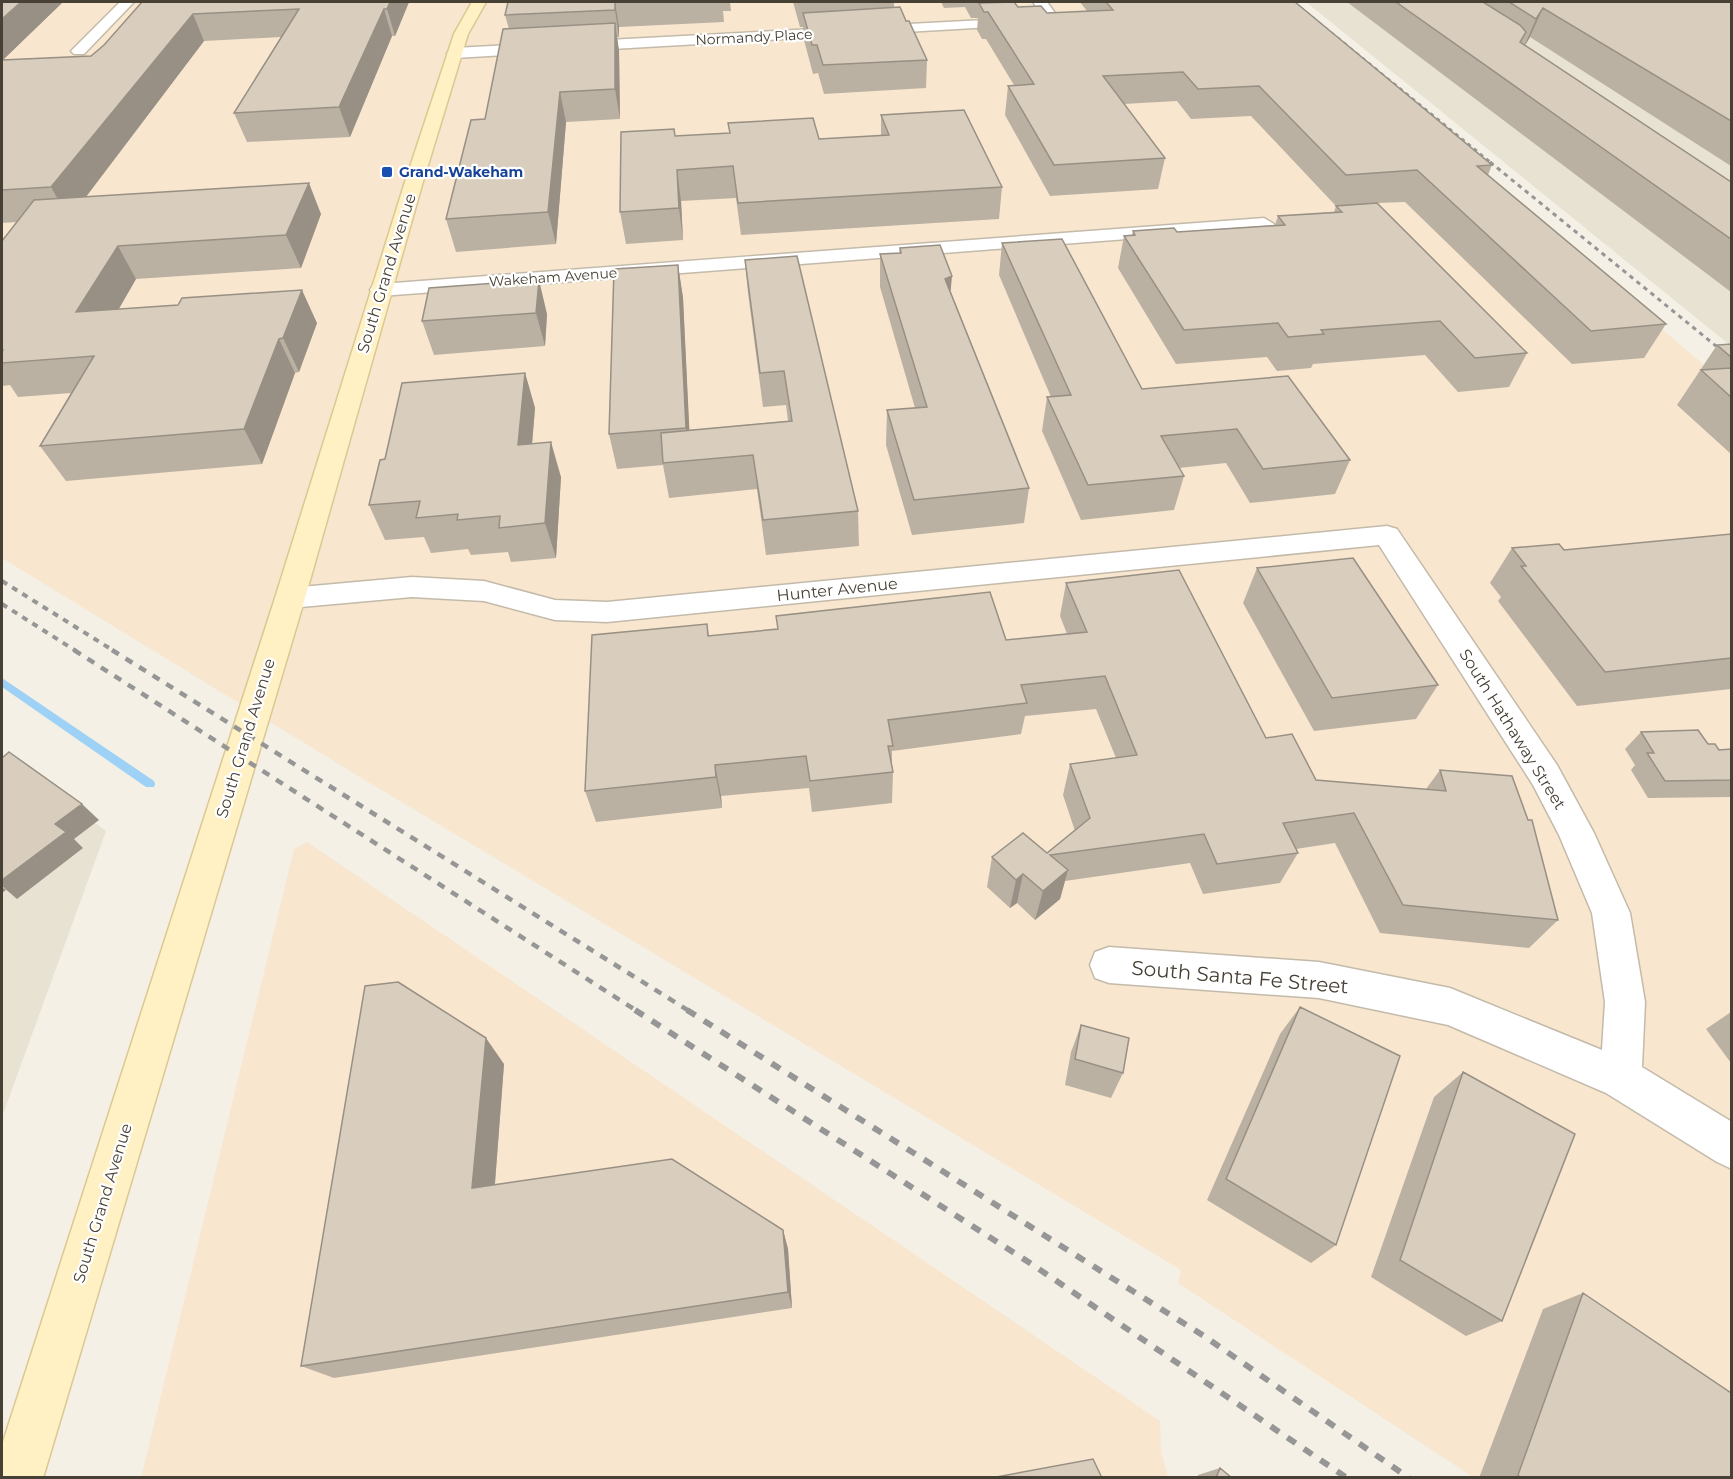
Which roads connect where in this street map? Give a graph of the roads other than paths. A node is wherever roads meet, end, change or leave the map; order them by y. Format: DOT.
graph roads {
  1 [pos="127,2"];
  2 [pos="479,2"];
  3 [pos="1040,2"];
  4 [pos="79,51"];
  5 [pos="455,53"];
  6 [pos="1264,224"];
  7 [pos="381,290"];
  8 [pos="1387,535"];
  9 [pos="290,598"];
  10 [pos="1109,965"];
  11 [pos="1621,1078"];
  12 [pos="1731,1147"];
  13 [pos="18,1478"];
  1 -- 4 [label="street"];
  2 -- 5 [label="main road, South Grand Avenue"];
  3 -- 5 [label="street, Normandy Place"];
  5 -- 7 [label="main road, South Grand Avenue"];
  6 -- 7 [label="street, Wakeham Avenue"];
  7 -- 9 [label="main road, South Grand Avenue"];
  8 -- 9 [label="street, Hunter Avenue"];
  8 -- 11 [label="street, South Hathaway Street"];
  9 -- 13 [label="main road, South Grand Avenue"];
  10 -- 11 [label="street, South Santa Fe Street"];
  11 -- 12 [label="street, South Santa Fe Street"];
}
